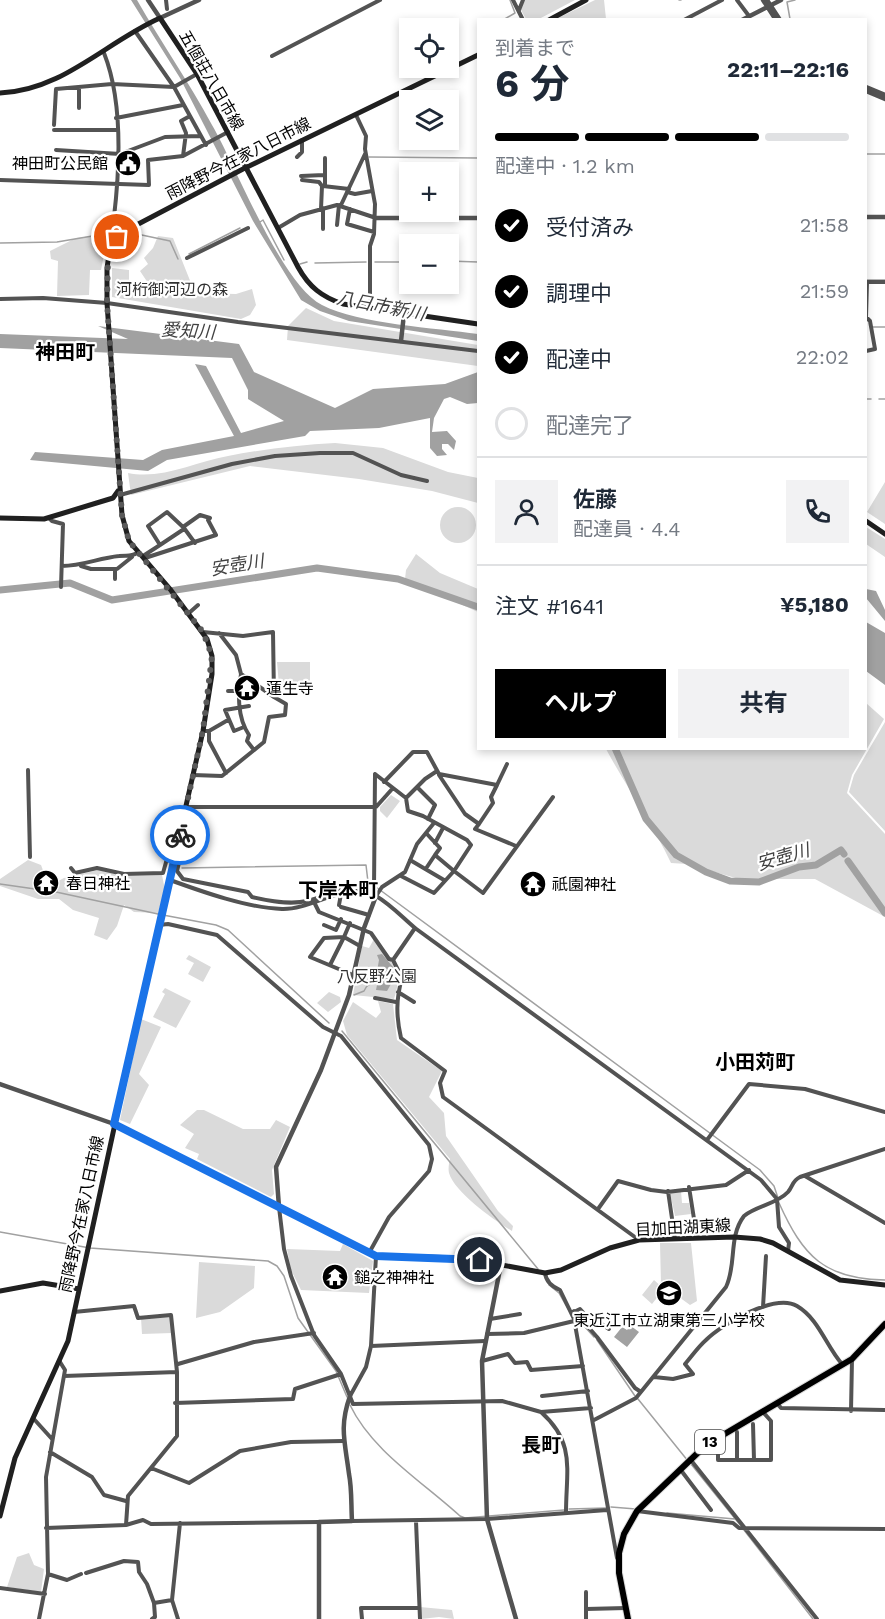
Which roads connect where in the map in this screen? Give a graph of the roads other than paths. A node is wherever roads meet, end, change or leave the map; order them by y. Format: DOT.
graph roads {
  1 [pos="148,0"];
  2 [pos="166,0"];
  3 [pos="199,0"];
  4 [pos="380,0"];
  5 [pos="513,0"];
  6 [pos="523,0"];
  7 [pos="586,0"];
  8 [pos="722,0"];
  9 [pos="737,0"];
  10 [pos="781,0"];
  11 [pos="767,3"];
  12 [pos="167,9"];
  13 [pos="519,10"];
  14 [pos="749,16"];
  15 [pos="160,18"];
  16 [pos="522,18"];
  17 [pos="553,18"];
  18 [pos="688,18"];
  19 [pos="746,18"];
  20 [pos="777,18"];
  21 [pos="134,30"];
  22 [pos="104,53"];
  23 [pos="477,55"];
  24 [pos="272,56"];
  25 [pos="197,74"];
  26 [pos="52,81"];
  27 [pos="112,84"];
  28 [pos="79,87"];
  29 [pos="174,87"];
  30 [pos="56,89"];
  31 [pos="867,89"];
  32 [pos="0,93"];
  33 [pos="885,97"];
  34 [pos="183,105"];
  35 [pos="79,108"];
  36 [pos="356,115"];
  37 [pos="190,116"];
  38 [pos="116,118"];
  39 [pos="117,130"];
  40 [pos="228,132"];
  41 [pos="185,136"];
  42 [pos="200,136"];
  43 [pos="302,140"];
  44 [pos="206,145"];
  45 [pos="56,150"];
  46 [pos="120,154"];
  47 [pos="366,154"];
  48 [pos="183,156"];
  49 [pos="297,157"];
  50 [pos="325,158"];
  51 [pos="245,168"];
  52 [pos="324,175"];
  53 [pos="0,180"];
  54 [pos="119,183"];
  55 [pos="323,185"];
  56 [pos="348,190"];
  57 [pos="372,191"];
  58 [pos="340,205"];
  59 [pos="322,209"];
  60 [pos="350,209"];
  61 [pos="867,217"];
  62 [pos="885,217"];
  63 [pos="376,218"];
  64 [pos="477,218"];
  65 [pos="337,225"];
  66 [pos="248,228"];
  67 [pos="278,228"];
  68 [pos="323,229"];
  69 [pos="125,231"];
  70 [pos="374,232"];
  71 [pos="187,258"];
  72 [pos="867,282"];
  73 [pos="885,282"];
  74 [pos="370,298"];
  75 [pos="0,299"];
  76 [pos="107,305"];
  77 [pos="404,316"];
  78 [pos="867,318"];
  79 [pos="477,324"];
  80 [pos="401,339"];
  81 [pos="477,351"];
  82 [pos="867,351"];
  83 [pos="427,481"];
  84 [pos="119,493"];
  85 [pos="0,518"];
  86 [pos="49,518"];
  87 [pos="867,522"];
  88 [pos="184,528"];
  89 [pos="885,534"];
  90 [pos="195,543"];
  91 [pos="160,545"];
  92 [pos="134,555"];
  93 [pos="144,557"];
  94 [pos="62,566"];
  95 [pos="80,566"];
  96 [pos="115,570"];
  97 [pos="115,579"];
  98 [pos="61,587"];
  99 [pos="198,605"];
  100 [pos="189,613"];
  101 [pos="203,632"];
  102 [pos="219,633"];
  103 [pos="241,674"];
  104 [pos="249,690"];
  105 [pos="228,691"];
  106 [pos="238,692"];
  107 [pos="274,698"];
  108 [pos="240,706"];
  109 [pos="249,706"];
  110 [pos="228,720"];
  111 [pos="244,727"];
  112 [pos="206,731"];
  113 [pos="254,750"];
  114 [pos="507,764"];
  115 [pos="28,770"];
  116 [pos="226,773"];
  117 [pos="438,773"];
  118 [pos="193,775"];
  119 [pos="384,782"];
  120 [pos="497,785"];
  121 [pos="417,787"];
  122 [pos="393,788"];
  123 [pos="553,797"];
  124 [pos="406,798"];
  125 [pos="189,807"];
  126 [pos="376,807"];
  127 [pos="428,819"];
  128 [pos="434,823"];
  129 [pos="478,824"];
  130 [pos="443,828"];
  131 [pos="426,833"];
  132 [pos="435,843"];
  133 [pos="516,846"];
  134 [pos="435,855"];
  135 [pos="30,857"];
  136 [pos="410,860"];
  137 [pos="71,868"];
  138 [pos="427,868"];
  139 [pos="454,871"];
  140 [pos="400,876"];
  141 [pos="170,880"];
  142 [pos="444,880"];
  143 [pos="374,888"];
  144 [pos="341,894"];
  145 [pos="376,896"];
  146 [pos="315,904"];
  147 [pos="369,915"];
  148 [pos="341,919"];
  149 [pos="350,923"];
  150 [pos="158,925"];
  151 [pos="324,925"];
  152 [pos="364,928"];
  153 [pos="415,928"];
  154 [pos="344,937"];
  155 [pos="360,946"];
  156 [pos="393,960"];
  157 [pos="330,965"];
  158 [pos="353,975"];
  159 [pos="398,992"];
  160 [pos="375,998"];
  161 [pos="396,1002"];
  162 [pos="414,1002"];
  163 [pos="333,1032"];
  164 [pos="0,1084"];
  165 [pos="885,1112"];
  166 [pos="114,1124"];
  167 [pos="707,1140"];
  168 [pos="885,1149"];
  169 [pos="749,1170"];
  170 [pos="804,1176"];
  171 [pos="689,1187"];
  172 [pos="668,1191"];
  173 [pos="777,1199"];
  174 [pos="279,1207"];
  175 [pos="598,1209"];
  176 [pos="885,1223"];
  177 [pos="734,1238"];
  178 [pos="675,1239"];
  179 [pos="697,1239"];
  180 [pos="639,1240"];
  181 [pos="788,1251"];
  182 [pos="369,1253"];
  183 [pos="376,1256"];
  184 [pos="766,1256"];
  185 [pos="501,1264"];
  186 [pos="545,1273"];
  187 [pos="885,1285"];
  188 [pos="79,1289"];
  189 [pos="0,1291"];
  190 [pos="763,1307"];
  191 [pos="574,1311"];
  192 [pos="74,1312"];
  193 [pos="520,1314"];
  194 [pos="490,1319"];
  195 [pos="574,1320"];
  196 [pos="885,1324"];
  197 [pos="609,1329"];
  198 [pos="314,1333"];
  199 [pos="487,1334"];
  200 [pos="485,1341"];
  201 [pos="371,1346"];
  202 [pos="852,1359"];
  203 [pos="482,1361"];
  204 [pos="60,1362"];
  205 [pos="178,1364"];
  206 [pos="842,1365"];
  207 [pos="583,1366"];
  208 [pos="177,1372"];
  209 [pos="339,1375"];
  210 [pos="64,1376"];
  211 [pos="654,1377"];
  212 [pos="588,1391"];
  213 [pos="641,1392"];
  214 [pos="350,1396"];
  215 [pos="542,1396"];
  216 [pos="483,1402"];
  217 [pos="175,1403"];
  218 [pos="777,1403"];
  219 [pos="591,1408"];
  220 [pos="885,1410"];
  221 [pos="763,1411"];
  222 [pos="851,1411"];
  223 [pos="541,1412"];
  224 [pos="33,1418"];
  225 [pos="594,1420"];
  226 [pos="753,1424"];
  227 [pos="737,1432"];
  228 [pos="718,1437"];
  229 [pos="52,1439"];
  230 [pos="342,1441"];
  231 [pos="50,1452"];
  232 [pos="690,1459"];
  233 [pos="737,1459"];
  234 [pos="754,1460"];
  235 [pos="151,1468"];
  236 [pos="679,1468"];
  237 [pos="126,1501"];
  238 [pos="607,1510"];
  239 [pos="711,1510"];
  240 [pos="637,1511"];
  241 [pos="566,1513"];
  242 [pos="0,1516"];
  243 [pos="487,1519"];
  244 [pos="352,1521"];
  245 [pos="416,1521"];
  246 [pos="319,1522"];
  247 [pos="180,1523"];
  248 [pos="126,1525"];
  249 [pos="46,1528"];
  250 [pos="746,1528"];
  251 [pos="885,1529"];
  252 [pos="618,1562"];
  253 [pos="48,1574"];
  254 [pos="0,1588"];
  255 [pos="586,1592"];
  256 [pos="45,1594"];
  257 [pos="172,1600"];
  258 [pos="154,1603"];
  259 [pos="419,1608"];
  260 [pos="626,1608"];
  261 [pos="586,1609"];
  262 [pos="40,1619"];
  263 [pos="152,1619"];
  264 [pos="178,1619"];
  265 [pos="319,1619"];
  266 [pos="362,1619"];
  267 [pos="420,1619"];
  268 [pos="516,1619"];
  269 [pos="586,1619"];
  270 [pos="628,1619"];
  271 [pos="817,1619"];
  1 -- 15 [label="street"];
  2 -- 12 [label="street"];
  3 -- 15 [label="street"];
  4 -- 24 [label="street"];
  5 -- 13 [label="street"];
  6 -- 13 [label="street"];
  7 -- 17 [label="main road"];
  8 -- 18 [label="street"];
  9 -- 14 [label="street"];
  10 -- 11 [label="street"];
  11 -- 14 [label="street"];
  11 -- 20 [label="street"];
  13 -- 16 [label="street"];
  14 -- 19 [label="street"];
  15 -- 21 [label="main road, 五個荘八日市線"];
  15 -- 25 [label="main road, 五個荘八日市線"];
  21 -- 22 [label="main road, 五個荘八日市線"];
  21 -- 29 [label="street"];
  22 -- 26 [label="main road, 五個荘八日市線"];
  22 -- 27 [label="street"];
  23 -- 36 [label="main road, 雨降野今在家八日市線"];
  25 -- 29 [label="street"];
  25 -- 40 [label="main road, 五個荘八日市線"];
  26 -- 30 [label="street"];
  26 -- 32 [label="main road, 五個荘八日市線"];
  27 -- 28 [label="street"];
  27 -- 29 [label="street"];
  27 -- 38 [label="street"];
  28 -- 30 [label="street"];
  28 -- 35 [label="street"];
  29 -- 34 [label="street"];
  30 -- 39 [label="street"];
  31 -- 33 [label="street"];
  34 -- 37 [label="street"];
  34 -- 38 [label="street"];
  36 -- 43 [label="main road, 雨降野今在家八日市線"];
  36 -- 47 [label="street"];
  37 -- 41 [label="street"];
  37 -- 42 [label="street"];
  38 -- 39 [label="street"];
  39 -- 46 [label="street"];
  40 -- 44 [label="street"];
  40 -- 51 [label="main road, 五個荘八日市線"];
  41 -- 42 [label="street"];
  41 -- 46 [label="street"];
  41 -- 48 [label="street"];
  42 -- 44 [label="street"];
  43 -- 49 [label="street"];
  43 -- 51 [label="main road, 雨降野今在家八日市線"];
  44 -- 48 [label="street"];
  45 -- 46 [label="street"];
  46 -- 54 [label="street"];
  47 -- 56 [label="street"];
  47 -- 57 [label="street"];
  48 -- 54 [label="street"];
  50 -- 52 [label="street"];
  51 -- 67 [label="main road, 五個荘八日市線"];
  51 -- 69 [label="main road, 雨降野今在家八日市線"];
  52 -- 55 [label="street"];
  52 -- 55 [label="street"];
  53 -- 54 [label="street"];
  54 -- 69 [label="street"];
  55 -- 56 [label="street"];
  55 -- 59 [label="street"];
  56 -- 57 [label="street"];
  56 -- 58 [label="street"];
  57 -- 63 [label="street"];
  58 -- 59 [label="street"];
  58 -- 60 [label="street"];
  58 -- 65 [label="street"];
  59 -- 67 [label="street"];
  59 -- 68 [label="street"];
  60 -- 63 [label="street"];
  60 -- 70 [label="street"];
  61 -- 62 [label="street"];
  63 -- 64 [label="street"];
  63 -- 70 [label="street"];
  66 -- 71 [label="street"];
  67 -- 77 [label="main road, 五個荘八日市線"];
  69 -- 76 [label="main road"];
  70 -- 74 [label="street"];
  72 -- 73 [label="street"];
  75 -- 76 [label="street"];
  76 -- 80 [label="street"];
  76 -- 84 [label="main road"];
  77 -- 79 [label="main road, 五個荘八日市線"];
  77 -- 80 [label="street"];
  78 -- 82 [label="street"];
  80 -- 81 [label="street"];
  83 -- 84 [label="street"];
  84 -- 86 [label="main road"];
  84 -- 92 [label="main road"];
  85 -- 86 [label="main road"];
  86 -- 94 [label="street"];
  87 -- 89 [label="main road"];
  88 -- 90 [label="street"];
  88 -- 90 [label="street"];
  88 -- 91 [label="street"];
  88 -- 91 [label="street"];
  90 -- 93 [label="street"];
  91 -- 93 [label="street"];
  92 -- 93 [label="main road, 雨降野今在家八日市線"];
  92 -- 95 [label="street"];
  92 -- 96 [label="street"];
  93 -- 100 [label="main road, 雨降野今在家八日市線"];
  94 -- 95 [label="street"];
  94 -- 98 [label="street"];
  95 -- 96 [label="street"];
  96 -- 97 [label="street"];
  99 -- 100 [label="street"];
  100 -- 101 [label="main road, 雨降野今在家八日市線"];
  101 -- 102 [label="street"];
  101 -- 112 [label="main road, 雨降野今在家八日市線"];
  102 -- 103 [label="street"];
  102 -- 107 [label="street"];
  103 -- 106 [label="street"];
  103 -- 107 [label="street"];
  104 -- 106 [label="street"];
  105 -- 106 [label="street"];
  106 -- 108 [label="street"];
  107 -- 113 [label="street"];
  108 -- 109 [label="street"];
  108 -- 110 [label="street"];
  108 -- 111 [label="street"];
  110 -- 111 [label="street"];
  110 -- 112 [label="street"];
  111 -- 113 [label="street"];
  112 -- 116 [label="street"];
  112 -- 118 [label="main road, 雨降野今在家八日市線"];
  113 -- 116 [label="street"];
  114 -- 120 [label="street"];
  115 -- 135 [label="street"];
  116 -- 118 [label="street"];
  117 -- 119 [label="street"];
  117 -- 120 [label="street"];
  117 -- 121 [label="street"];
  117 -- 129 [label="street"];
  118 -- 125 [label="main road, 雨降野今在家八日市線"];
  119 -- 122 [label="street"];
  119 -- 126 [label="street"];
  120 -- 129 [label="street"];
  121 -- 124 [label="street"];
  121 -- 127 [label="street"];
  122 -- 124 [label="street"];
  122 -- 126 [label="street"];
  123 -- 133 [label="street"];
  124 -- 127 [label="street"];
  125 -- 126 [label="street"];
  125 -- 137 [label="street"];
  125 -- 141 [label="main road, 雨降野今在家八日市線"];
  125 -- 143 [label="street"];
  126 -- 143 [label="street"];
  127 -- 128 [label="street"];
  128 -- 130 [label="street"];
  128 -- 131 [label="street"];
  129 -- 133 [label="street"];
  130 -- 132 [label="street"];
  130 -- 139 [label="street"];
  131 -- 132 [label="street"];
  131 -- 136 [label="street"];
  132 -- 134 [label="street"];
  133 -- 139 [label="street"];
  134 -- 138 [label="street"];
  134 -- 139 [label="street"];
  136 -- 138 [label="street"];
  136 -- 140 [label="street"];
  138 -- 142 [label="street"];
  139 -- 142 [label="street"];
  140 -- 142 [label="street"];
  140 -- 145 [label="street"];
  141 -- 146 [label="street"];
  141 -- 150 [label="main road, 雨降野今在家八日市線"];
  143 -- 145 [label="street"];
  144 -- 145 [label="street"];
  144 -- 146 [label="street"];
  144 -- 147 [label="street"];
  145 -- 147 [label="street"];
  145 -- 153 [label="street"];
  146 -- 148 [label="street"];
  147 -- 152 [label="street"];
  148 -- 149 [label="street"];
  148 -- 151 [label="street"];
  149 -- 152 [label="street"];
  149 -- 154 [label="street"];
  150 -- 163 [label="street"];
  150 -- 166 [label="main road, 雨降野今在家八日市線"];
  152 -- 155 [label="street"];
  152 -- 156 [label="street"];
  153 -- 156 [label="street"];
  153 -- 167 [label="street"];
  154 -- 155 [label="street"];
  154 -- 157 [label="street"];
  154 -- 157 [label="street"];
  155 -- 158 [label="street"];
  156 -- 159 [label="street"];
  157 -- 158 [label="street"];
  158 -- 163 [label="street"];
  159 -- 161 [label="street"];
  159 -- 162 [label="street"];
  160 -- 161 [label="street"];
  161 -- 175 [label="street"];
  163 -- 174 [label="street"];
  163 -- 182 [label="street"];
  164 -- 166 [label="street"];
  165 -- 167 [label="street"];
  166 -- 174 [label="main road, 目加田湖東線"];
  166 -- 188 [label="main road, 雨降野今在家八日市線"];
  167 -- 169 [label="street"];
  168 -- 170 [label="street"];
  169 -- 171 [label="street"];
  169 -- 173 [label="street"];
  170 -- 173 [label="street"];
  170 -- 176 [label="street"];
  171 -- 172 [label="street"];
  171 -- 179 [label="street"];
  172 -- 175 [label="street"];
  172 -- 178 [label="street"];
  173 -- 177 [label="street"];
  173 -- 181 [label="street"];
  174 -- 182 [label="main road, 目加田湖東線"];
  174 -- 198 [label="street"];
  175 -- 180 [label="street"];
  177 -- 179 [label="main road, 目加田湖東線"];
  177 -- 181 [label="main road, 目加田湖東線"];
  177 -- 211 [label="street"];
  178 -- 179 [label="main road, 目加田湖東線"];
  178 -- 180 [label="main road, 目加田湖東線"];
  180 -- 186 [label="main road, 目加田湖東線"];
  181 -- 187 [label="main road, 目加田湖東線"];
  182 -- 183 [label="main road, 目加田湖東線"];
  183 -- 185 [label="main road, 目加田湖東線"];
  183 -- 201 [label="street"];
  184 -- 190 [label="street"];
  185 -- 186 [label="main road, 目加田湖東線"];
  185 -- 194 [label="street"];
  186 -- 195 [label="street"];
  188 -- 189 [label="main road"];
  188 -- 192 [label="main road, 雨降野今在家八日市線"];
  190 -- 206 [label="street"];
  190 -- 211 [label="street"];
  191 -- 195 [label="street"];
  191 -- 197 [label="street"];
  191 -- 213 [label="street"];
  192 -- 204 [label="main road, 雨降野今在家八日市線"];
  192 -- 205 [label="street"];
  193 -- 194 [label="street"];
  194 -- 199 [label="street"];
  195 -- 199 [label="street"];
  195 -- 207 [label="street"];
  196 -- 202 [label="main road, 13"];
  198 -- 205 [label="street"];
  198 -- 209 [label="street"];
  199 -- 200 [label="street"];
  200 -- 201 [label="street"];
  200 -- 203 [label="street"];
  201 -- 214 [label="street"];
  202 -- 206 [label="main road, 13"];
  202 -- 222 [label="street"];
  203 -- 207 [label="street"];
  203 -- 216 [label="street"];
  204 -- 210 [label="street"];
  204 -- 224 [label="main road, 雨降野今在家八日市線"];
  205 -- 208 [label="street"];
  206 -- 218 [label="main road, 13"];
  207 -- 212 [label="street"];
  208 -- 210 [label="street"];
  208 -- 217 [label="street"];
  209 -- 214 [label="street"];
  209 -- 217 [label="street"];
  210 -- 229 [label="street"];
  211 -- 213 [label="street"];
  212 -- 215 [label="street"];
  212 -- 219 [label="street"];
  213 -- 225 [label="street"];
  214 -- 216 [label="street"];
  214 -- 230 [label="street"];
  216 -- 223 [label="street"];
  216 -- 243 [label="street"];
  217 -- 235 [label="street"];
  218 -- 221 [label="main road, 13"];
  218 -- 222 [label="street"];
  219 -- 223 [label="street"];
  219 -- 225 [label="street"];
  220 -- 222 [label="street"];
  221 -- 228 [label="main road, 13"];
  221 -- 234 [label="street"];
  223 -- 241 [label="street"];
  224 -- 229 [label="street"];
  224 -- 242 [label="main road, 雨降野今在家八日市線"];
  225 -- 238 [label="street"];
  226 -- 234 [label="street"];
  227 -- 233 [label="street"];
  228 -- 232 [label="main road, 13"];
  228 -- 233 [label="street"];
  229 -- 231 [label="street"];
  230 -- 235 [label="street"];
  230 -- 244 [label="street"];
  231 -- 237 [label="street"];
  231 -- 249 [label="street"];
  232 -- 236 [label="main road, 13"];
  232 -- 250 [label="street"];
  233 -- 234 [label="street"];
  235 -- 237 [label="street"];
  236 -- 239 [label="street"];
  236 -- 240 [label="main road, 13"];
  237 -- 248 [label="street"];
  238 -- 241 [label="street"];
  238 -- 252 [label="street"];
  240 -- 250 [label="street"];
  240 -- 252 [label="main road, 13"];
  241 -- 243 [label="street"];
  243 -- 245 [label="street"];
  243 -- 268 [label="street"];
  244 -- 245 [label="street"];
  244 -- 246 [label="street"];
  245 -- 259 [label="street"];
  246 -- 247 [label="street"];
  246 -- 265 [label="street"];
  247 -- 248 [label="street"];
  247 -- 257 [label="street"];
  248 -- 249 [label="street"];
  249 -- 253 [label="street"];
  250 -- 251 [label="street"];
  250 -- 271 [label="street"];
  252 -- 260 [label="main road, 13"];
  253 -- 256 [label="street"];
  253 -- 258 [label="street"];
  254 -- 256 [label="street"];
  255 -- 261 [label="street"];
  256 -- 262 [label="street"];
  257 -- 258 [label="street"];
  257 -- 264 [label="street"];
  258 -- 263 [label="street"];
  259 -- 266 [label="street"];
  259 -- 267 [label="street"];
  260 -- 261 [label="street"];
  260 -- 270 [label="main road, 13"];
  261 -- 269 [label="street"];
}
